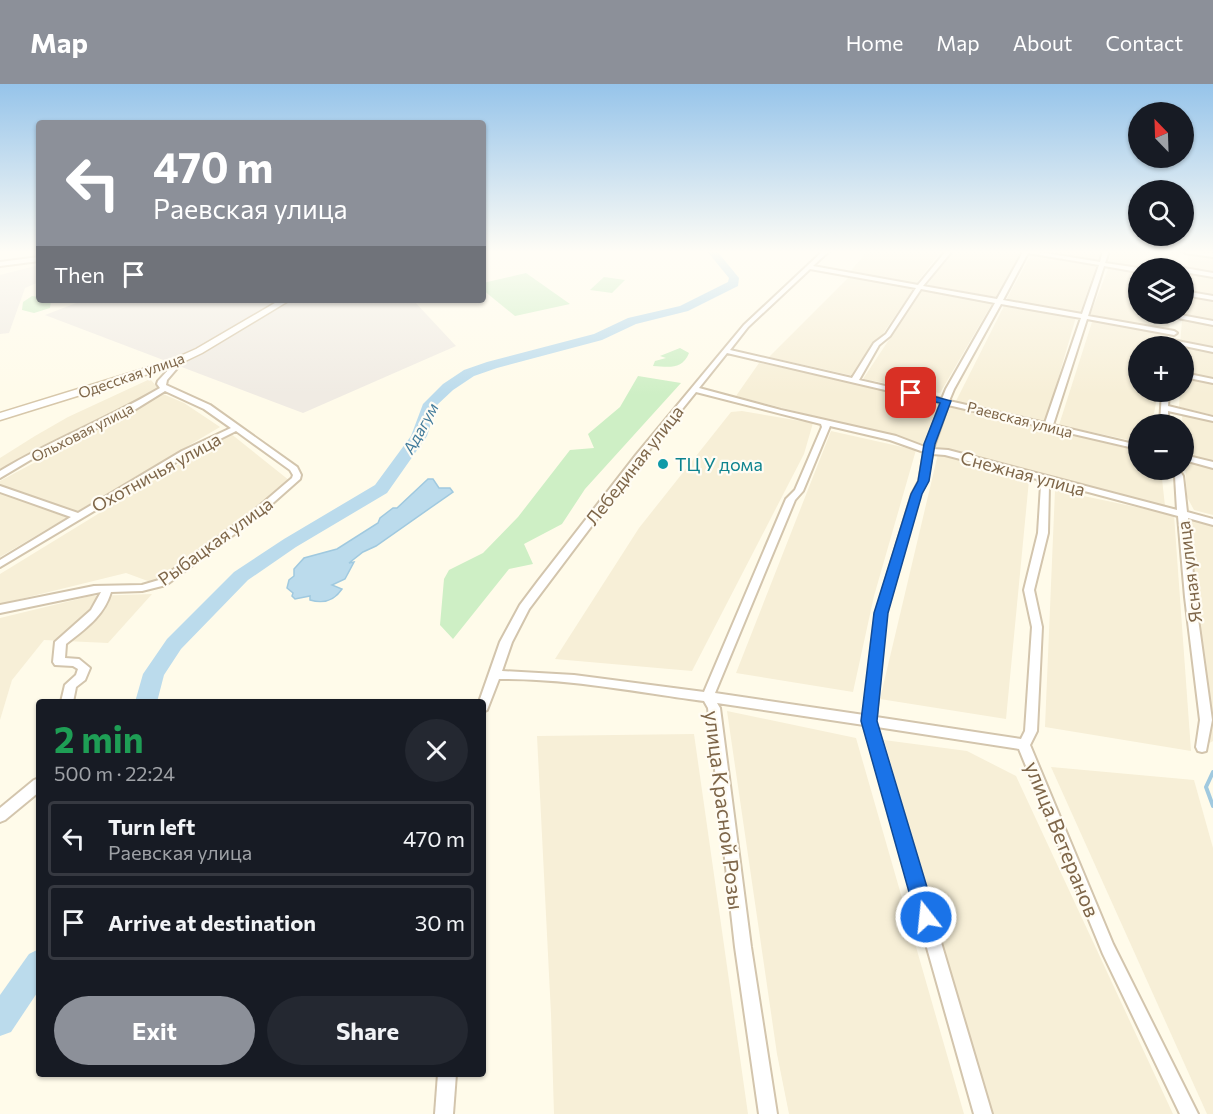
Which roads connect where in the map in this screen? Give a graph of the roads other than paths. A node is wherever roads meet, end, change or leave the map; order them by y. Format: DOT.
graph roads {
  1 [pos="775,299"];
  2 [pos="911,299"];
  3 [pos="996,299"];
  4 [pos="1091,299"];
  5 [pos="1001,300"];
  6 [pos="281,303"];
  7 [pos="1086,316"];
  8 [pos="1194,319"];
  9 [pos="1213,323"];
  10 [pos="1174,324"];
  11 [pos="1174,333"];
  12 [pos="1173,336"];
  13 [pos="1194,347"];
  14 [pos="1213,350"];
  15 [pos="727,351"];
  16 [pos="173,363"];
  17 [pos="1194,377"];
  18 [pos="855,379"];
  19 [pos="1213,381"];
  20 [pos="165,388"];
  21 [pos="695,389"];
  22 [pos="946,401"];
  23 [pos="1165,402"];
  24 [pos="1165,408"];
  25 [pos="1165,414"];
  26 [pos="0,417"];
  27 [pos="1213,419"];
  28 [pos="824,422"];
  29 [pos="1048,427"];
  30 [pos="236,428"];
  31 [pos="1128,445"];
  32 [pos="928,451"];
  33 [pos="1194,460"];
  34 [pos="1213,465"];
  35 [pos="0,475"];
  36 [pos="1041,478"];
  37 [pos="1179,480"];
  38 [pos="0,489"];
  39 [pos="1182,513"];
  40 [pos="77,516"];
  41 [pos="1213,522"];
  42 [pos="0,564"];
  43 [pos="107,589"];
  44 [pos="0,609"];
  45 [pos="493,675"];
  46 [pos="708,696"];
  47 [pos="68,699"];
  48 [pos="485,699"];
  49 [pos="869,721"];
  50 [pos="1024,745"];
  51 [pos="1202,747"];
  52 [pos="36,786"];
  53 [pos="0,816"];
  54 [pos="447,1077"];
  55 [pos="444,1114"];
  56 [pos="768,1114"];
  57 [pos="983,1114"];
  58 [pos="1189,1114"];
  1 -- 15 [label="street, Лебединая улица"];
  2 -- 18 [label="street"];
  3 -- 5 [label="street"];
  4 -- 7 [label="street"];
  5 -- 7 [label="street"];
  5 -- 22 [label="street"];
  6 -- 16 [label="main road, Одесская улица"];
  7 -- 11 [label="street"];
  7 -- 29 [label="street"];
  8 -- 9 [label="street"];
  10 -- 11 [label="street"];
  11 -- 12 [label="street"];
  13 -- 14 [label="street"];
  15 -- 18 [label="street, Раевская улица"];
  15 -- 21 [label="street, Лебединая улица"];
  16 -- 20 [label="street"];
  16 -- 26 [label="main road, Одесская улица"];
  17 -- 19 [label="street"];
  18 -- 22 [label="street, Раевская улица"];
  20 -- 30 [label="street"];
  20 -- 35 [label="street, Ольховая улица"];
  21 -- 28 [label="street, Снежная улица"];
  21 -- 45 [label="street, Лебединая улица"];
  22 -- 29 [label="street, Раевская улица"];
  22 -- 32 [label="street"];
  23 -- 24 [label="street"];
  24 -- 25 [label="street"];
  24 -- 27 [label="street"];
  28 -- 32 [label="street, Снежная улица"];
  28 -- 46 [label="street, улица Красной Розы"];
  29 -- 31 [label="street, Раевская улица"];
  30 -- 40 [label="street, Охотничья улица"];
  30 -- 43 [label="street, Рыбацкая улица"];
  32 -- 36 [label="street, Снежная улица"];
  32 -- 49 [label="street"];
  33 -- 34 [label="street"];
  36 -- 39 [label="street, Снежная улица"];
  36 -- 50 [label="street, улица Ветеранов"];
  37 -- 39 [label="street, Ясная улица"];
  38 -- 40 [label="street, Охотничья улица"];
  39 -- 41 [label="street, Снежная улица"];
  39 -- 51 [label="street, Ясная улица"];
  40 -- 42 [label="street, Охотничья улица"];
  43 -- 44 [label="street, Рыбацкая улица"];
  43 -- 47 [label="street"];
  45 -- 46 [label="street"];
  45 -- 48 [label="street, Лебединая улица"];
  46 -- 49 [label="street"];
  46 -- 56 [label="street, улица Красной Розы"];
  49 -- 50 [label="street"];
  49 -- 57 [label="street"];
  50 -- 58 [label="street, улица Ветеранов"];
  52 -- 53 [label="street"];
  54 -- 55 [label="street"];
}
